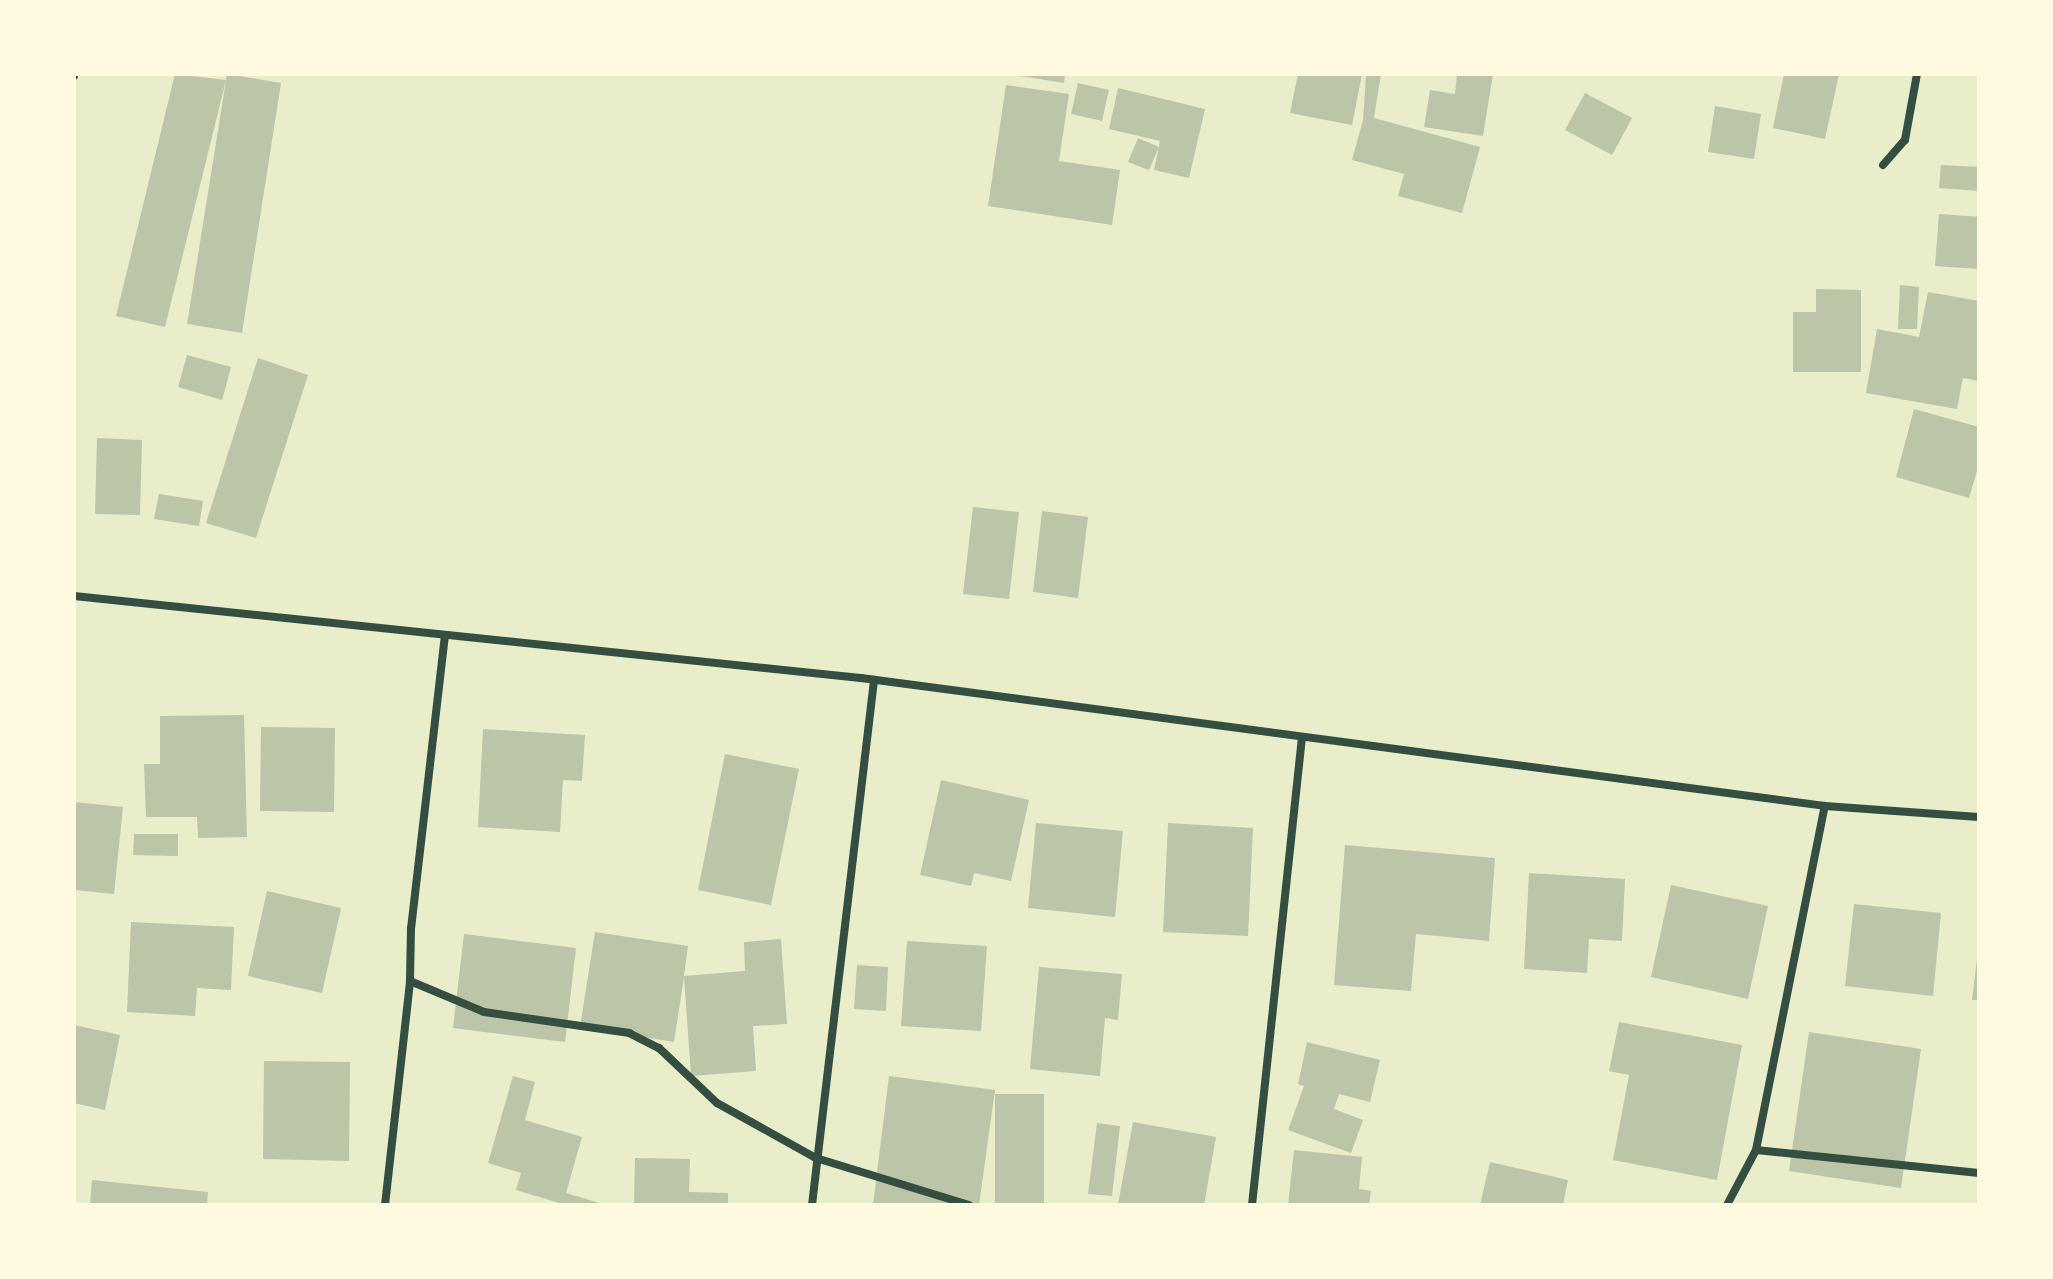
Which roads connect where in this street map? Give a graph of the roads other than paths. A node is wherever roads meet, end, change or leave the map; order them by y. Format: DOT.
graph roads {
  1 [pos="1917,74"];
  2 [pos="1883,165"];
  3 [pos="74,596"];
  4 [pos="445,635"];
  5 [pos="874,680"];
  6 [pos="1302,739"];
  7 [pos="1825,806"];
  8 [pos="1979,817"];
  9 [pos="410,981"];
  10 [pos="1756,1150"];
  11 [pos="816,1158"];
  12 [pos="1979,1173"];
  13 [pos="385,1205"];
  14 [pos="812,1205"];
  15 [pos="969,1205"];
  16 [pos="1252,1205"];
  17 [pos="1727,1205"];
  1 -- 2 [label="street"];
  3 -- 4 [label="street"];
  4 -- 5 [label="street"];
  4 -- 9 [label="street"];
  5 -- 6 [label="street"];
  5 -- 11 [label="street"];
  6 -- 7 [label="street"];
  6 -- 16 [label="street"];
  7 -- 8 [label="street"];
  7 -- 10 [label="street"];
  9 -- 11 [label="street"];
  9 -- 13 [label="street"];
  10 -- 12 [label="street"];
  10 -- 17 [label="street"];
  11 -- 14 [label="street"];
  11 -- 15 [label="street"];
}
